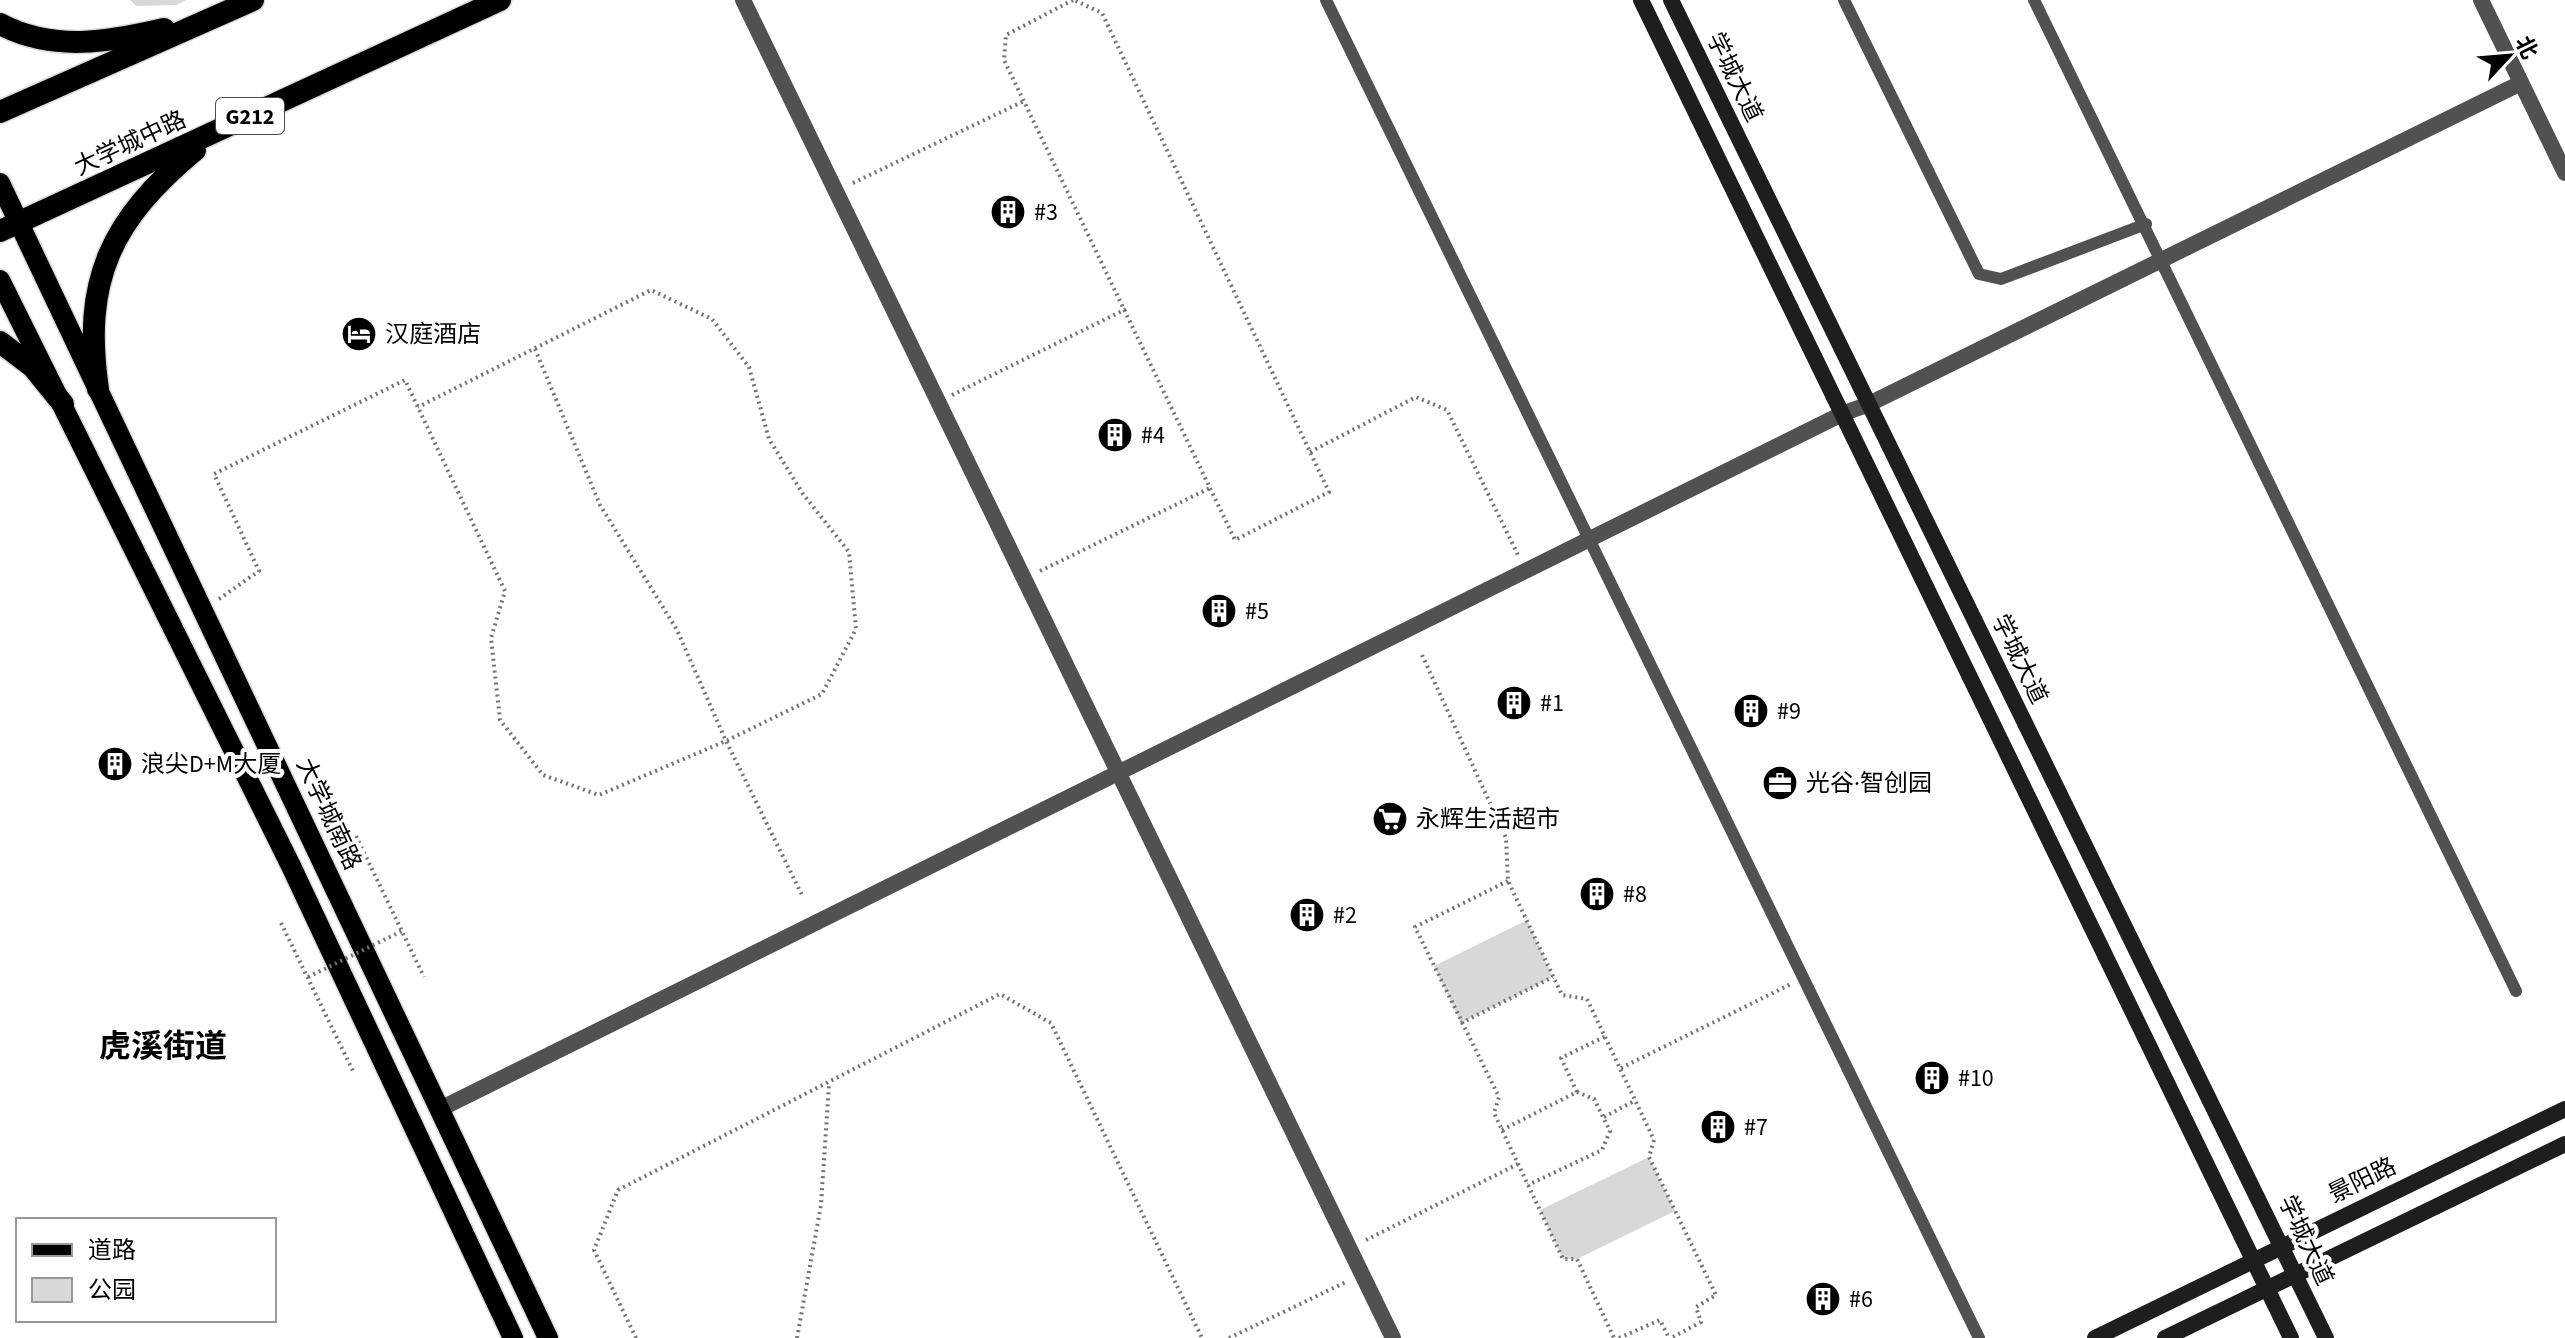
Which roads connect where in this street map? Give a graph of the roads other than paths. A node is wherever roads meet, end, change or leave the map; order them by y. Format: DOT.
graph roads {
  1 [pos="253,0"];
  2 [pos="500,0"];
  3 [pos="743,0"];
  4 [pos="1326,0"];
  5 [pos="1641,0"];
  6 [pos="1671,0"];
  7 [pos="1844,0"];
  8 [pos="2034,0"];
  9 [pos="2481,0"];
  10 [pos="216,17"];
  11 [pos="0,24"];
  12 [pos="2521,83"];
  13 [pos="0,112"];
  14 [pos="219,131"];
  15 [pos="2565,173"];
  16 [pos="0,183"];
  17 [pos="2146,224"];
  18 [pos="9,227"];
  19 [pos="2160,258"];
  20 [pos="0,280"];
  21 [pos="0,342"];
  22 [pos="98,389"];
  23 [pos="63,404"];
  24 [pos="1867,405"];
  25 [pos="1844,413"];
  26 [pos="1588,539"];
  27 [pos="1119,772"];
  28 [pos="2516,991"];
  29 [pos="440,1109"];
  30 [pos="2565,1109"];
  31 [pos="2565,1144"];
  32 [pos="2283,1245"];
  33 [pos="2253,1259"];
  34 [pos="2295,1275"];
  35 [pos="2267,1289"];
  36 [pos="513,1338"];
  37 [pos="548,1338"];
  38 [pos="1393,1338"];
  39 [pos="1979,1338"];
  40 [pos="2095,1338"];
  41 [pos="2165,1338"];
  42 [pos="2291,1338"];
  43 [pos="2326,1338"];
  1 -- 10 [label="highway"];
  2 -- 14 [label="highway, 大学城中路 / G212"];
  3 -- 27 [label="street"];
  4 -- 26 [label="lane"];
  5 -- 25 [label="main road"];
  6 -- 24 [label="main road, 学城大道"];
  7 -- 17 [label="lane"];
  8 -- 17 [label="lane"];
  9 -- 12 [label="street"];
  10 -- 11 [label="highway"];
  10 -- 13 [label="highway"];
  12 -- 15 [label="street"];
  12 -- 19 [label="street"];
  14 -- 18 [label="highway, 大学城中路 / G212"];
  14 -- 22 [label="highway"];
  16 -- 18 [label="main road, 大学城南路"];
  17 -- 19 [label="lane"];
  18 -- 22 [label="main road, 大学城南路"];
  19 -- 24 [label="street"];
  19 -- 28 [label="lane"];
  20 -- 23 [label="main road"];
  21 -- 23 [label="highway"];
  22 -- 29 [label="main road, 大学城南路"];
  23 -- 36 [label="main road"];
  24 -- 25 [label="street"];
  24 -- 32 [label="main road, 学城大道"];
  25 -- 26 [label="street"];
  25 -- 33 [label="main road"];
  26 -- 27 [label="street"];
  26 -- 39 [label="lane"];
  27 -- 29 [label="street"];
  27 -- 38 [label="street"];
  29 -- 37 [label="main road, 大学城南路"];
  30 -- 32 [label="main road, 景阳路"];
  31 -- 34 [label="main road"];
  32 -- 33 [label="main road, 景阳路"];
  32 -- 34 [label="main road, 学城大道"];
  33 -- 35 [label="main road"];
  33 -- 40 [label="main road, 景阳路"];
  34 -- 35 [label="main road"];
  34 -- 43 [label="main road, 学城大道"];
  35 -- 41 [label="main road"];
  35 -- 42 [label="main road"];
}
